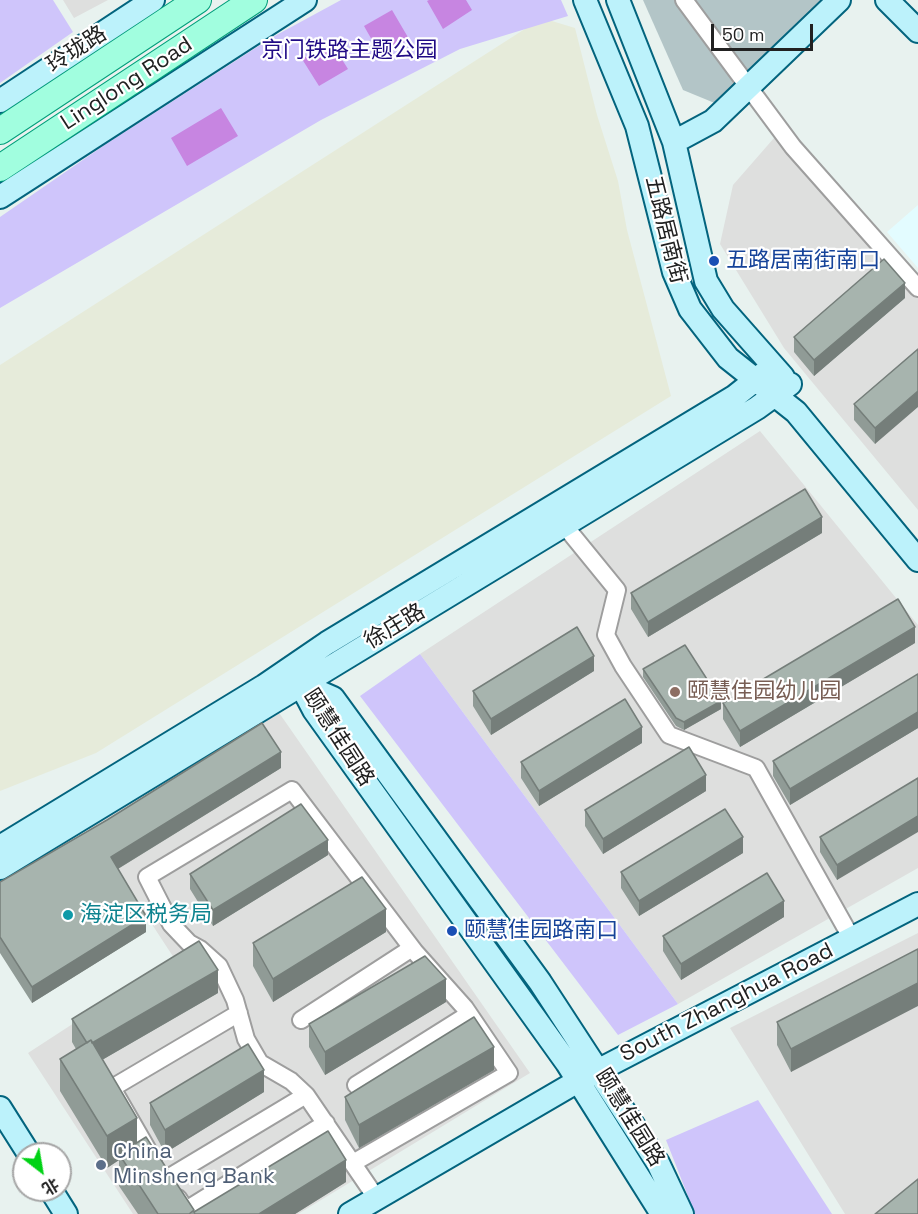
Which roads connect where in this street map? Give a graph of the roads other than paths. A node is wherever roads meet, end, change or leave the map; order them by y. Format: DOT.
graph roads {
  1 [pos="153,0"];
  2 [pos="198,0"];
  3 [pos="254,0"];
  4 [pos="305,0"];
  5 [pos="585,0"];
  6 [pos="618,0"];
  7 [pos="684,0"];
  8 [pos="838,0"];
  9 [pos="887,0"];
  10 [pos="918,31"];
  11 [pos="749,88"];
  12 [pos="0,101"];
  13 [pos="0,131"];
  14 [pos="674,142"];
  15 [pos="0,168"];
  16 [pos="0,197"];
  17 [pos="918,288"];
  18 [pos="764,373"];
  19 [pos="782,390"];
  20 [pos="564,525"];
  21 [pos="918,540"];
  22 [pos="918,560"];
  23 [pos="296,676"];
  24 [pos="0,847"];
  25 [pos="0,868"];
  26 [pos="918,904"];
  27 [pos="852,939"];
  28 [pos="412,948"];
  29 [pos="239,1013"];
  30 [pos="469,1014"];
  31 [pos="302,1020"];
  32 [pos="578,1081"];
  33 [pos="356,1085"];
  34 [pos="306,1095"];
  35 [pos="0,1108"];
  36 [pos="326,1123"];
  37 [pos="21,1142"];
  38 [pos="353,1163"];
  39 [pos="166,1179"];
  40 [pos="377,1198"];
  41 [pos="350,1214"];
  42 [pos="662,1214"];
  43 [pos="682,1214"];
  1 -- 12 [label="street, 玲珑路"];
  2 -- 13 [label="main road, Linglong Road"];
  3 -- 15 [label="main road, Linglong Road"];
  4 -- 16 [label="street"];
  5 -- 18 [label="street, 五路居南街"];
  6 -- 14 [label="street, 五路居南街"];
  7 -- 11 [label="street"];
  8 -- 11 [label="street"];
  9 -- 10 [label="street"];
  11 -- 14 [label="street"];
  11 -- 17 [label="street"];
  14 -- 18 [label="street, 五路居南街"];
  18 -- 19 [label="street, 五路居南街"];
  18 -- 23 [label="street, 徐庄路"];
  19 -- 20 [label="street, 徐庄路"];
  19 -- 21 [label="street, 五路居南街"];
  19 -- 22 [label="street, 五路居南街"];
  20 -- 23 [label="street, 徐庄路"];
  20 -- 27 [label="street"];
  23 -- 24 [label="street, 徐庄路"];
  23 -- 25 [label="street, 徐庄路"];
  23 -- 32 [label="street, 颐慧佳园路"];
  23 -- 43 [label="street, 颐慧佳园路"];
  26 -- 27 [label="street, South Zhanghua Road"];
  27 -- 32 [label="street, South Zhanghua Road"];
  28 -- 29 [label="street"];
  28 -- 30 [label="street"];
  28 -- 31 [label="street"];
  29 -- 34 [label="street"];
  29 -- 39 [label="street"];
  30 -- 33 [label="street"];
  30 -- 38 [label="street"];
  32 -- 40 [label="street, South Zhanghua Road"];
  32 -- 42 [label="street, 颐慧佳园路"];
  34 -- 36 [label="street"];
  34 -- 39 [label="street"];
  35 -- 37 [label="street"];
  36 -- 38 [label="street"];
  36 -- 39 [label="street"];
  38 -- 40 [label="street"];
  40 -- 41 [label="street, South Zhanghua Road"];
}
